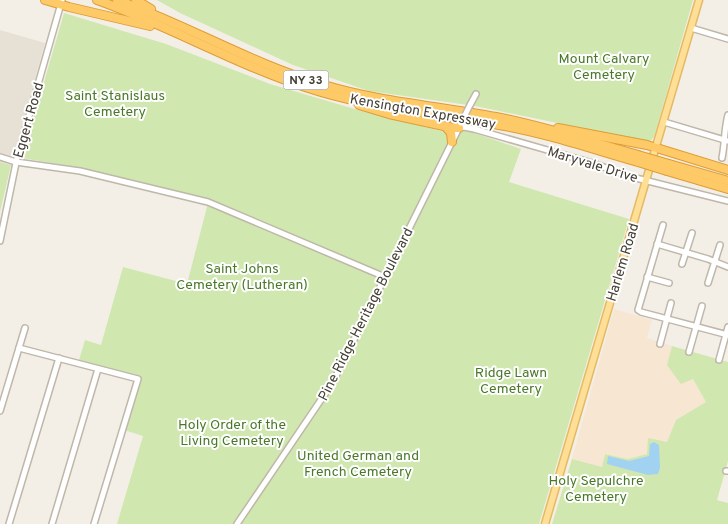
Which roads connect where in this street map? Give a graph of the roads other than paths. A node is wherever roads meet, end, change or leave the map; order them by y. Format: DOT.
graph roads {
  1 [pos="45,0"];
  2 [pos="97,0"];
  3 [pos="117,0"];
  4 [pos="136,0"];
  5 [pos="699,0"];
  6 [pos="61,2"];
  7 [pos="171,23"];
  8 [pos="691,28"];
  9 [pos="174,32"];
  10 [pos="728,39"];
  11 [pos="476,94"];
  12 [pos="338,97"];
  13 [pos="728,115"];
  14 [pos="664,122"];
  15 [pos="532,125"];
  16 [pos="460,126"];
  17 [pos="446,127"];
  18 [pos="726,140"];
  19 [pos="452,142"];
  20 [pos="657,148"];
  21 [pos="0,158"];
  22 [pos="722,158"];
  23 [pos="638,159"];
  24 [pos="16,162"];
  25 [pos="668,168"];
  26 [pos="728,170"];
  27 [pos="647,181"];
  28 [pos="728,181"];
  29 [pos="728,189"];
  30 [pos="728,200"];
  31 [pos="663,225"];
  32 [pos="692,233"];
  33 [pos="0,241"];
  34 [pos="657,244"];
  35 [pos="720,245"];
  36 [pos="686,253"];
  37 [pos="714,263"];
  38 [pos="682,264"];
  39 [pos="728,267"];
  40 [pos="385,277"];
  41 [pos="647,277"];
  42 [pos="669,283"];
  43 [pos="708,283"];
  44 [pos="671,303"];
  45 [pos="702,306"];
  46 [pos="667,320"];
  47 [pos="696,327"];
  48 [pos="728,327"];
  49 [pos="25,328"];
  50 [pos="727,334"];
  51 [pos="660,344"];
  52 [pos="19,348"];
  53 [pos="689,352"];
  54 [pos="59,358"];
  55 [pos="719,360"];
  56 [pos="98,369"];
  57 [pos="0,411"];
  58 [pos="9,524"];
  59 [pos="52,524"];
  60 [pos="94,524"];
  61 [pos="237,524"];
  62 [pos="545,524"];
  1 -- 6 [label="highway"];
  2 -- 9 [label="highway, Kensington Expressway / NY 33"];
  3 -- 7 [label="highway, Kensington Expressway / NY 33"];
  4 -- 7 [label="highway"];
  5 -- 8 [label="main road, Harlem Road"];
  6 -- 9 [label="highway"];
  6 -- 24 [label="street, Eggert Road"];
  7 -- 15 [label="highway, Kensington Expressway / NY 33"];
  8 -- 10 [label="street"];
  8 -- 14 [label="main road, Harlem Road"];
  9 -- 12 [label="highway, Kensington Expressway / NY 33"];
  11 -- 16 [label="street, Pine Ridge Heritage Boulevard, bridge"];
  12 -- 17 [label="highway"];
  12 -- 23 [label="highway, Kensington Expressway / NY 33"];
  13 -- 18 [label="street"];
  14 -- 18 [label="street"];
  14 -- 20 [label="main road, Harlem Road"];
  15 -- 20 [label="highway"];
  15 -- 23 [label="highway, Kensington Expressway / NY 33"];
  16 -- 17 [label="highway"];
  16 -- 19 [label="street, Pine Ridge Heritage Boulevard"];
  16 -- 27 [label="street, Maryvale Drive"];
  17 -- 19 [label="highway"];
  18 -- 22 [label="street"];
  19 -- 40 [label="street, Pine Ridge Heritage Boulevard"];
  20 -- 26 [label="highway"];
  20 -- 27 [label="main road, Harlem Road"];
  21 -- 24 [label="street"];
  23 -- 25 [label="highway, Kensington Expressway / NY 33, bridge"];
  24 -- 33 [label="street, Eggert Road"];
  24 -- 40 [label="street"];
  25 -- 28 [label="highway, Kensington Expressway / NY 33"];
  25 -- 29 [label="highway, Kensington Expressway / NY 33"];
  27 -- 30 [label="street, Maryvale Drive"];
  27 -- 62 [label="main road, Harlem Road"];
  31 -- 34 [label="street"];
  32 -- 36 [label="street"];
  34 -- 36 [label="street"];
  34 -- 41 [label="street"];
  35 -- 37 [label="street"];
  36 -- 37 [label="street"];
  36 -- 38 [label="street"];
  37 -- 39 [label="street"];
  37 -- 43 [label="street"];
  40 -- 61 [label="street, Pine Ridge Heritage Boulevard"];
  41 -- 42 [label="street"];
  41 -- 46 [label="street"];
  44 -- 46 [label="street"];
  45 -- 47 [label="street"];
  46 -- 47 [label="street"];
  46 -- 51 [label="street"];
  47 -- 50 [label="street"];
  47 -- 53 [label="street"];
  48 -- 50 [label="street"];
  49 -- 52 [label="street"];
  50 -- 55 [label="street"];
  52 -- 54 [label="street"];
  52 -- 57 [label="street"];
  54 -- 56 [label="street"];
  54 -- 58 [label="street"];
  56 -- 59 [label="street"];
  56 -- 60 [label="street"];
}
